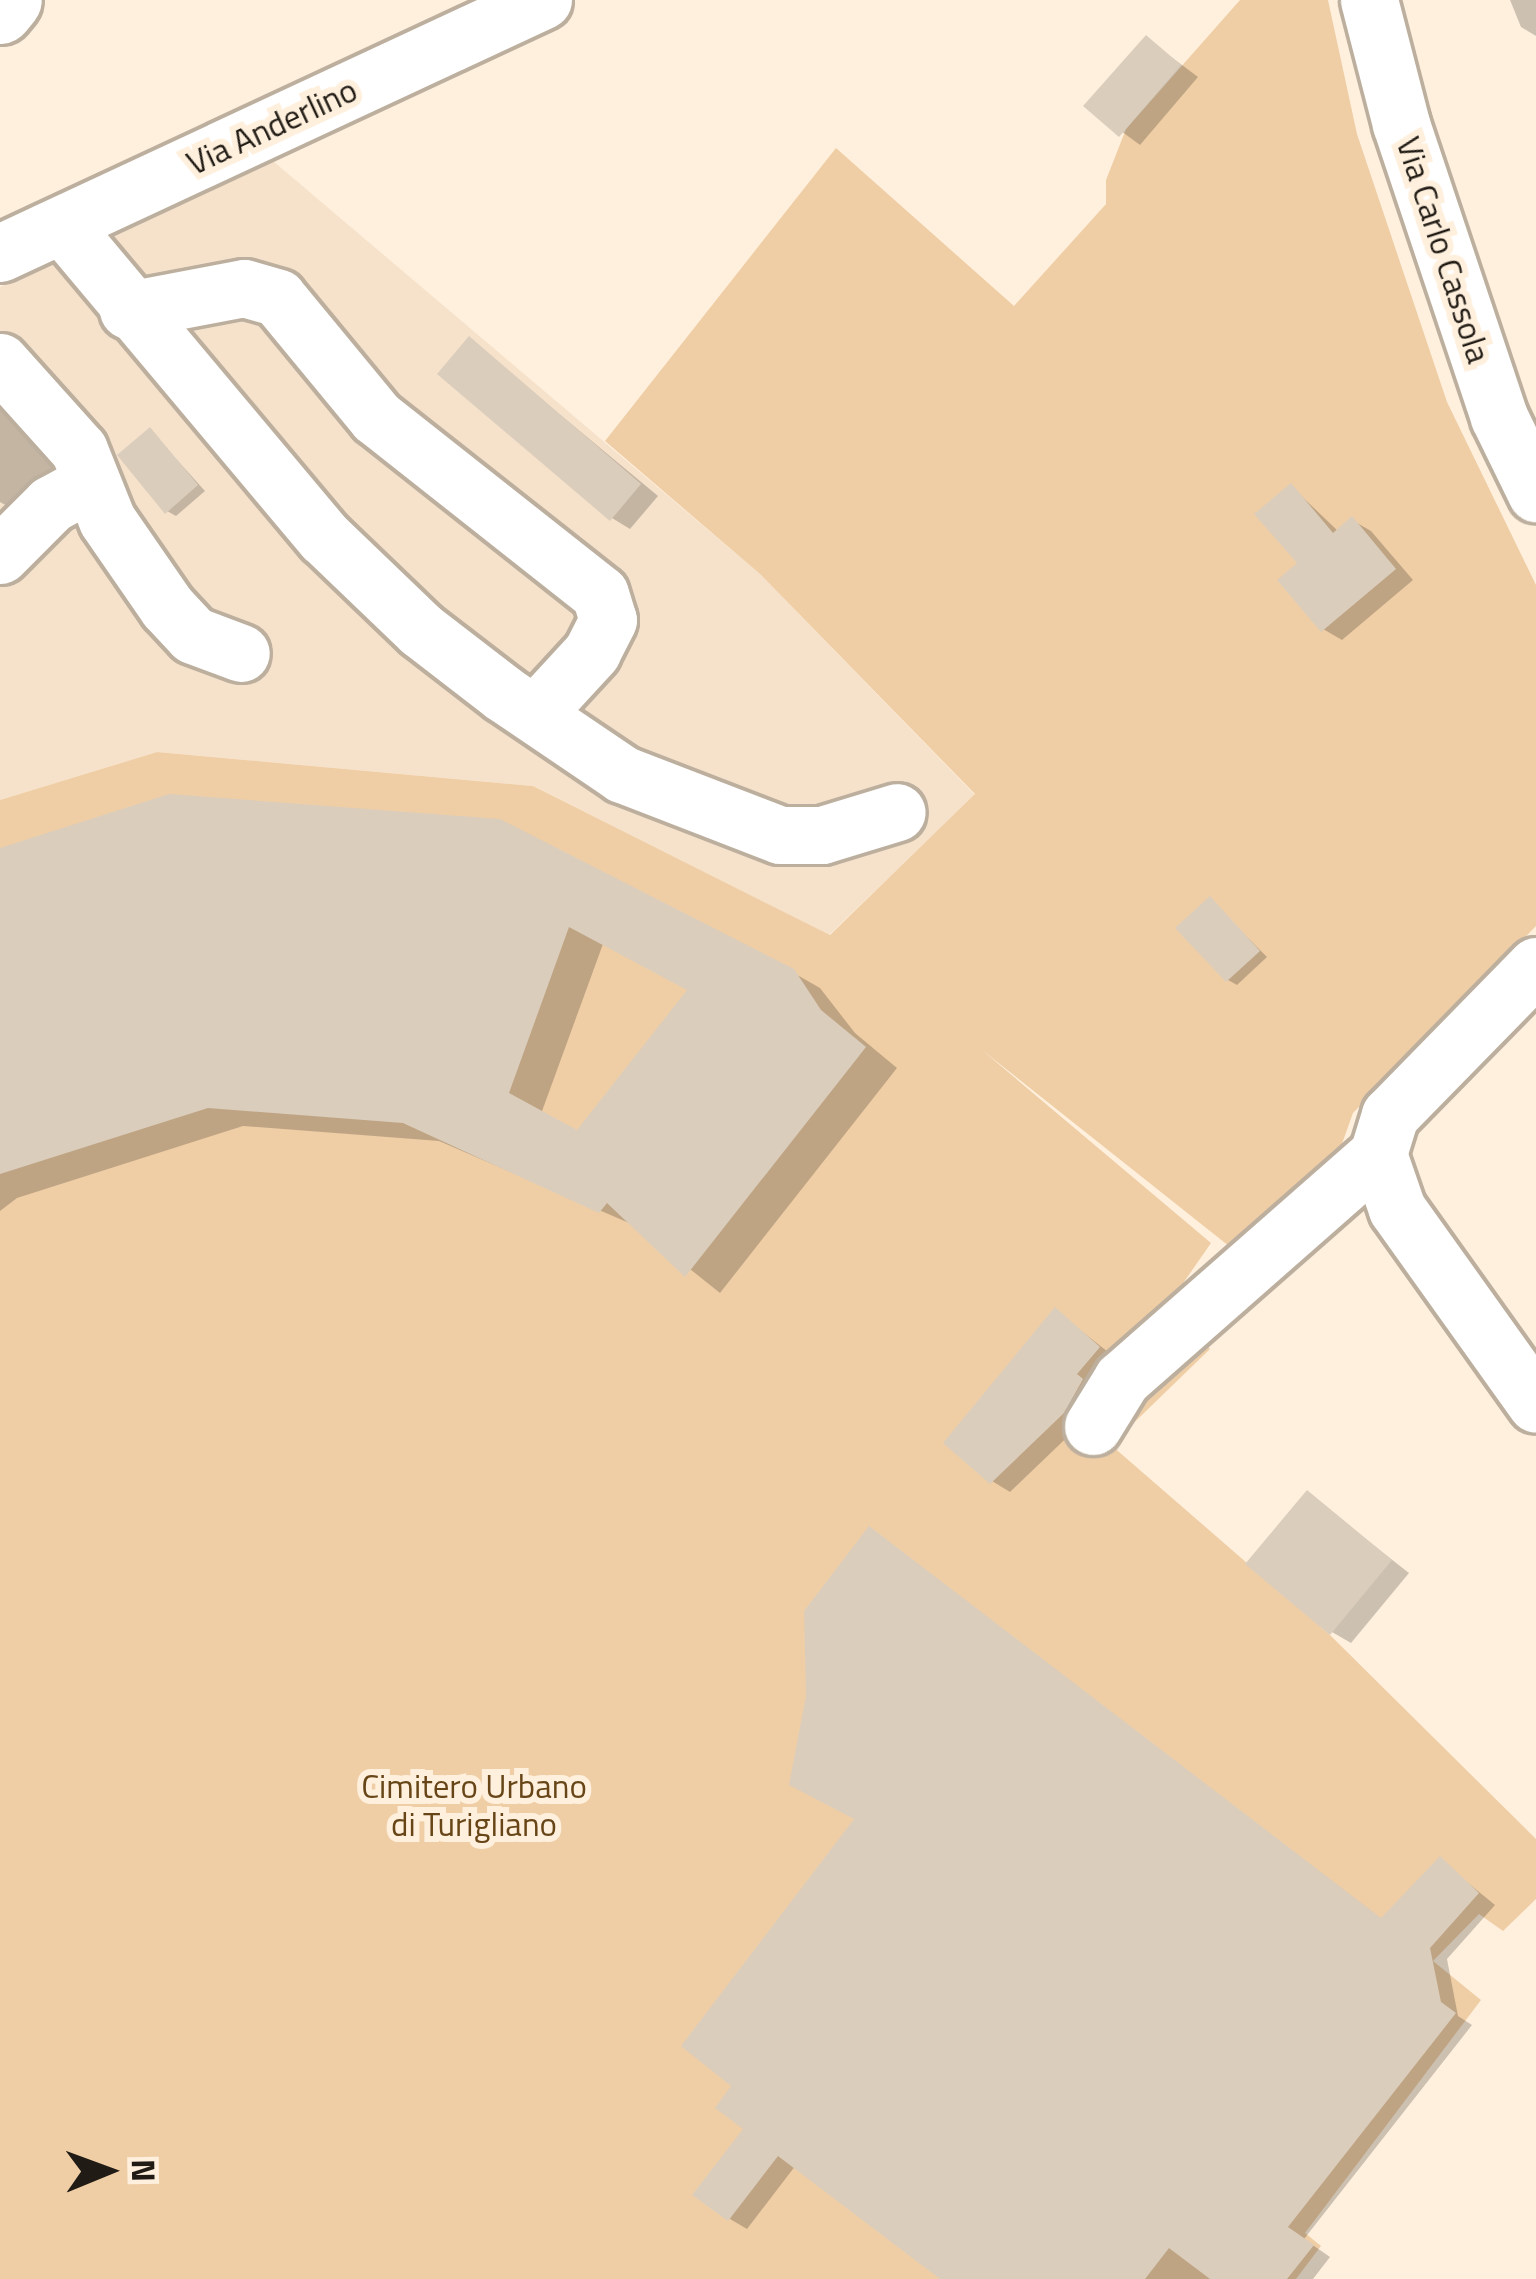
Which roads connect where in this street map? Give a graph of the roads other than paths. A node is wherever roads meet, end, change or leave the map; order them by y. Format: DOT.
graph roads {
  1 [pos="9,0"];
  2 [pos="543,0"];
  3 [pos="1369,0"];
  4 [pos="0,11"];
  5 [pos="62,225"];
  6 [pos="0,253"];
  7 [pos="128,310"];
  8 [pos="0,362"];
  9 [pos="90,483"];
  10 [pos="1536,494"];
  11 [pos="0,554"];
  12 [pos="241,652"];
  13 [pos="535,714"];
  14 [pos="897,812"];
  15 [pos="1536,966"];
  16 [pos="1378,1154"];
  17 [pos="1536,1404"];
  18 [pos="1093,1426"];
  1 -- 4 [label="main road"];
  2 -- 5 [label="street, Via Anderlino"];
  3 -- 10 [label="street, Via Carlo Cassola"];
  5 -- 6 [label="street, Via Anderlino"];
  5 -- 7 [label="street"];
  7 -- 13 [label="street"];
  7 -- 13 [label="street"];
  8 -- 9 [label="street"];
  9 -- 11 [label="street"];
  9 -- 12 [label="street"];
  13 -- 14 [label="street"];
  15 -- 16 [label="street"];
  16 -- 17 [label="street"];
  16 -- 18 [label="street"];
}
